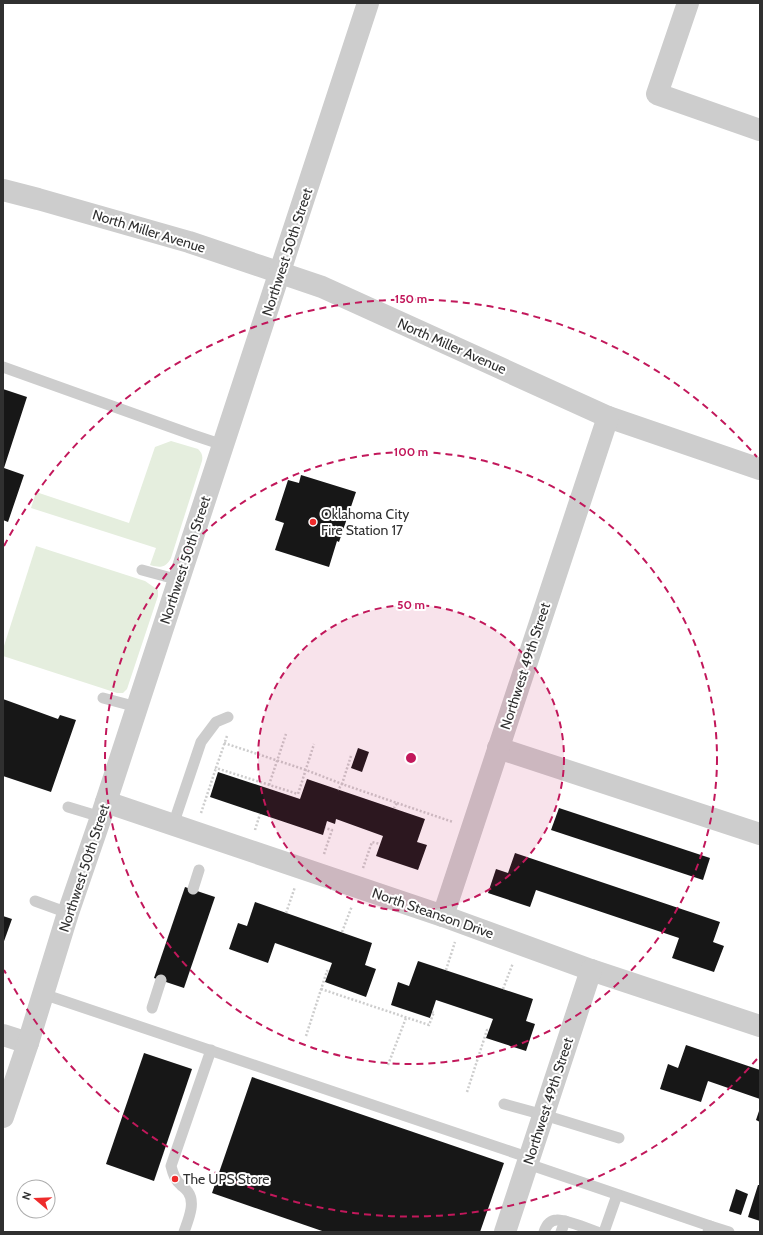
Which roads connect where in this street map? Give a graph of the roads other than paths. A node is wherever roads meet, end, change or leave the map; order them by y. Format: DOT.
graph roads {
  1 [pos="368,3"];
  2 [pos="688,3"];
  3 [pos="760,130"];
  4 [pos="3,190"];
  5 [pos="280,273"];
  6 [pos="3,367"];
  7 [pos="608,417"];
  8 [pos="223,445"];
  9 [pos="760,469"];
  10 [pos="142,570"];
  11 [pos="179,580"];
  12 [pos="103,698"];
  13 [pos="137,708"];
  14 [pos="228,717"];
  15 [pos="498,748"];
  16 [pos="68,806"];
  17 [pos="103,810"];
  18 [pos="173,825"];
  19 [pos="760,834"];
  20 [pos="200,870"];
  21 [pos="193,889"];
  22 [pos="35,901"];
  23 [pos="68,913"];
  24 [pos="443,916"];
  25 [pos="591,970"];
  26 [pos="162,980"];
  27 [pos="43,994"];
  28 [pos="152,1008"];
  29 [pos="760,1024"];
  30 [pos="3,1035"];
  31 [pos="28,1043"];
  32 [pos="211,1050"];
  33 [pos="504,1104"];
  34 [pos="544,1115"];
  35 [pos="3,1117"];
  36 [pos="618,1138"];
  37 [pos="529,1161"];
  38 [pos="617,1195"];
  39 [pos="565,1221"];
  40 [pos="709,1229"];
  41 [pos="184,1232"];
  42 [pos="505,1232"];
  43 [pos="544,1232"];
  44 [pos="561,1232"];
  45 [pos="597,1232"];
  46 [pos="604,1232"];
  47 [pos="729,1232"];
  1 -- 5 [label="street, Northwest 50th Street"];
  2 -- 3 [label="street"];
  4 -- 5 [label="street, North Miller Avenue"];
  5 -- 7 [label="street, North Miller Avenue"];
  5 -- 8 [label="street, Northwest 50th Street"];
  6 -- 8 [label="lane"];
  7 -- 9 [label="street, North Miller Avenue"];
  7 -- 15 [label="street, Northwest 49th Street"];
  8 -- 11 [label="street, Northwest 50th Street"];
  10 -- 11 [label="lane"];
  11 -- 13 [label="street, Northwest 50th Street"];
  12 -- 13 [label="lane"];
  13 -- 17 [label="street, Northwest 50th Street"];
  14 -- 18 [label="lane"];
  15 -- 19 [label="street"];
  15 -- 24 [label="street, Northwest 49th Street"];
  16 -- 17 [label="lane"];
  17 -- 18 [label="street, North Steanson Drive"];
  17 -- 23 [label="street, Northwest 50th Street"];
  18 -- 24 [label="street, North Steanson Drive"];
  20 -- 21 [label="lane"];
  22 -- 23 [label="lane"];
  23 -- 27 [label="street, Northwest 50th Street"];
  24 -- 25 [label="street, North Steanson Drive"];
  25 -- 29 [label="street, North Steanson Drive"];
  25 -- 34 [label="street, Northwest 49th Street"];
  26 -- 28 [label="lane"];
  27 -- 31 [label="street, Northwest 50th Street"];
  27 -- 32 [label="lane"];
  30 -- 31 [label="street"];
  31 -- 35 [label="street, Northwest 50th Street"];
  32 -- 37 [label="lane"];
  32 -- 41 [label="lane"];
  33 -- 34 [label="lane"];
  34 -- 36 [label="lane"];
  34 -- 37 [label="street, Northwest 49th Street"];
  37 -- 38 [label="lane"];
  37 -- 42 [label="street, Northwest 49th Street"];
  38 -- 40 [label="lane"];
  38 -- 46 [label="lane"];
  39 -- 43 [label="lane"];
  39 -- 44 [label="lane"];
  39 -- 45 [label="lane"];
  40 -- 47 [label="lane"];
}
